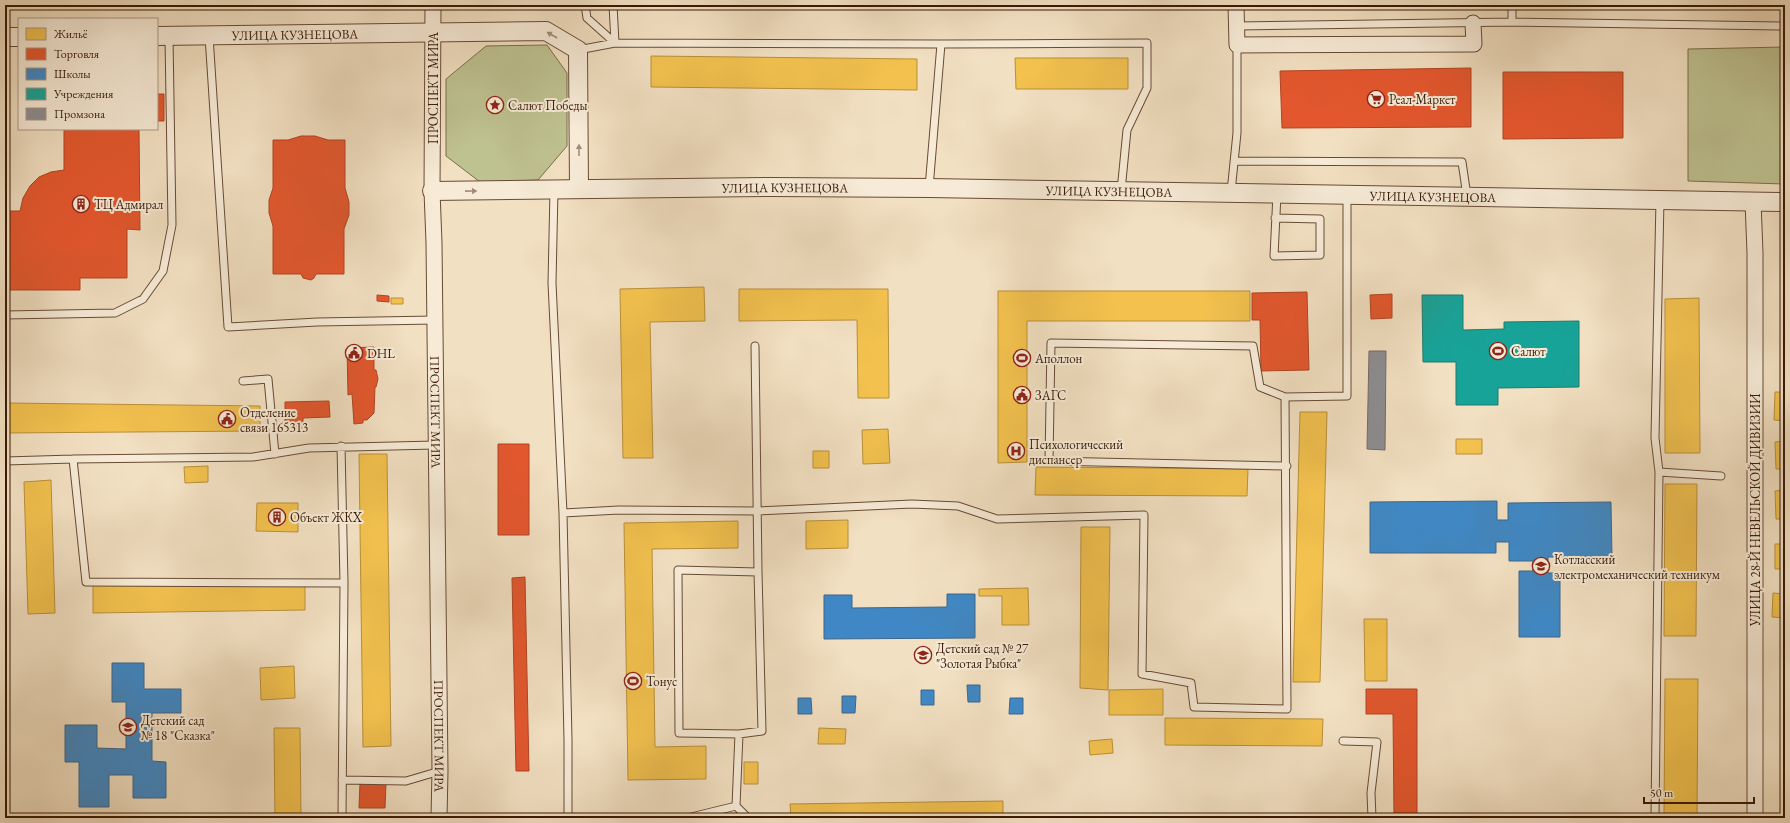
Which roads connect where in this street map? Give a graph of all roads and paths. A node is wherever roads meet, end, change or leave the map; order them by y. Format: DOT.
graph roads {
  1 [pos="433,5"];
  2 [pos="585,5"];
  3 [pos="614,5"];
  4 [pos="1236,5"];
  5 [pos="1512,5"];
  6 [pos="1473,22"];
  7 [pos="1512,22"];
  8 [pos="1237,26"];
  9 [pos="1785,26"];
  10 [pos="433,32"];
  11 [pos="18,36"];
  12 [pos="209,36"];
  13 [pos="5,37"];
  14 [pos="163,37"];
  15 [pos="614,43"];
  16 [pos="941,44"];
  17 [pos="1237,45"];
  18 [pos="578,50"];
  19 [pos="1235,161"];
  20 [pos="929,188"];
  21 [pos="579,189"];
  22 [pos="554,190"];
  23 [pos="432,191"];
  24 [pos="1121,191"];
  25 [pos="1231,194"];
  26 [pos="1277,194"];
  27 [pos="1347,195"];
  28 [pos="1467,197"];
  29 [pos="1660,199"];
  30 [pos="1753,202"];
  31 [pos="1785,202"];
  32 [pos="1275,218"];
  33 [pos="5,315"];
  34 [pos="435,320"];
  35 [pos="755,346"];
  36 [pos="243,381"];
  37 [pos="1285,397"];
  38 [pos="435,445"];
  39 [pos="341,446"];
  40 [pos="275,454"];
  41 [pos="73,459"];
  42 [pos="5,461"];
  43 [pos="1287,466"];
  44 [pos="1660,472"];
  45 [pos="1721,476"];
  46 [pos="758,511"];
  47 [pos="563,513"];
  48 [pos="758,572"];
  49 [pos="344,583"];
  50 [pos="739,734"];
  51 [pos="1343,741"];
  52 [pos="440,771"];
  53 [pos="342,780"];
  54 [pos="736,806"];
  55 [pos="342,818"];
  56 [pos="439,818"];
  57 [pos="568,818"];
  58 [pos="687,818"];
  59 [pos="748,818"];
  60 [pos="1372,818"];
  61 [pos="1655,818"];
  62 [pos="1754,818"];
  1 -- 10 [label="street, ПРОСПЕКТ МИРА"];
  2 -- 15 [label="lane"];
  3 -- 15 [label="lane"];
  4 -- 8 [label="street"];
  5 -- 7 [label="lane"];
  6 -- 7 [label="lane"];
  6 -- 8 [label="lane"];
  6 -- 17 [label="street"];
  7 -- 9 [label="lane"];
  8 -- 17 [label="street"];
  10 -- 12 [label="street, УЛИЦА КУЗНЕЦОВА"];
  18 -- 10 [label="street, УЛИЦА КУЗНЕЦОВА, one-way"];
  10 -- 23 [label="street, ПРОСПЕКТ МИРА"];
  11 -- 13 [label="street"];
  12 -- 14 [label="street, УЛИЦА КУЗНЕЦОВА"];
  12 -- 34 [label="lane"];
  14 -- 33 [label="lane"];
  15 -- 16 [label="lane"];
  15 -- 18 [label="lane"];
  16 -- 20 [label="lane"];
  16 -- 24 [label="lane"];
  17 -- 19 [label="lane"];
  21 -- 18 [label="street, one-way"];
  19 -- 25 [label="lane"];
  19 -- 28 [label="lane"];
  20 -- 21 [label="street, УЛИЦА КУЗНЕЦОВА"];
  20 -- 24 [label="street, УЛИЦА КУЗНЕЦОВА"];
  21 -- 22 [label="street, УЛИЦА КУЗНЕЦОВА"];
  23 -- 22 [label="street, УЛИЦА КУЗНЕЦОВА, one-way"];
  22 -- 47 [label="lane"];
  23 -- 34 [label="street, ПРОСПЕКТ МИРА"];
  24 -- 25 [label="street, УЛИЦА КУЗНЕЦОВА"];
  25 -- 26 [label="street, УЛИЦА КУЗНЕЦОВА"];
  26 -- 27 [label="street, УЛИЦА КУЗНЕЦОВА"];
  26 -- 32 [label="lane"];
  27 -- 28 [label="street, УЛИЦА КУЗНЕЦОВА"];
  27 -- 37 [label="lane"];
  28 -- 29 [label="street, УЛИЦА КУЗНЕЦОВА"];
  29 -- 30 [label="street, УЛИЦА КУЗНЕЦОВА"];
  29 -- 44 [label="lane"];
  30 -- 31 [label="street, УЛИЦА КУЗНЕЦОВА"];
  30 -- 62 [label="street, УЛИЦА 28-Й НЕВЕЛЬСКОЙ ДИВИЗИИ"];
  32 -- 32 [label="lane"];
  34 -- 38 [label="street, ПРОСПЕКТ МИРА"];
  35 -- 46 [label="lane"];
  36 -- 40 [label="lane"];
  37 -- 43 [label="lane"];
  37 -- 43 [label="lane"];
  38 -- 39 [label="lane"];
  38 -- 52 [label="street, ПРОСПЕКТ МИРА"];
  39 -- 40 [label="lane"];
  39 -- 49 [label="lane"];
  40 -- 41 [label="lane"];
  41 -- 42 [label="lane"];
  41 -- 49 [label="lane"];
  43 -- 46 [label="lane"];
  44 -- 45 [label="lane"];
  44 -- 61 [label="lane"];
  46 -- 47 [label="lane"];
  46 -- 48 [label="lane"];
  47 -- 57 [label="lane"];
  48 -- 50 [label="lane"];
  48 -- 50 [label="lane"];
  49 -- 53 [label="lane"];
  50 -- 54 [label="lane"];
  51 -- 60 [label="lane"];
  52 -- 53 [label="lane"];
  52 -- 56 [label="street, ПРОСПЕКТ МИРА"];
  53 -- 55 [label="lane"];
  54 -- 58 [label="lane"];
  54 -- 59 [label="lane"];
}
